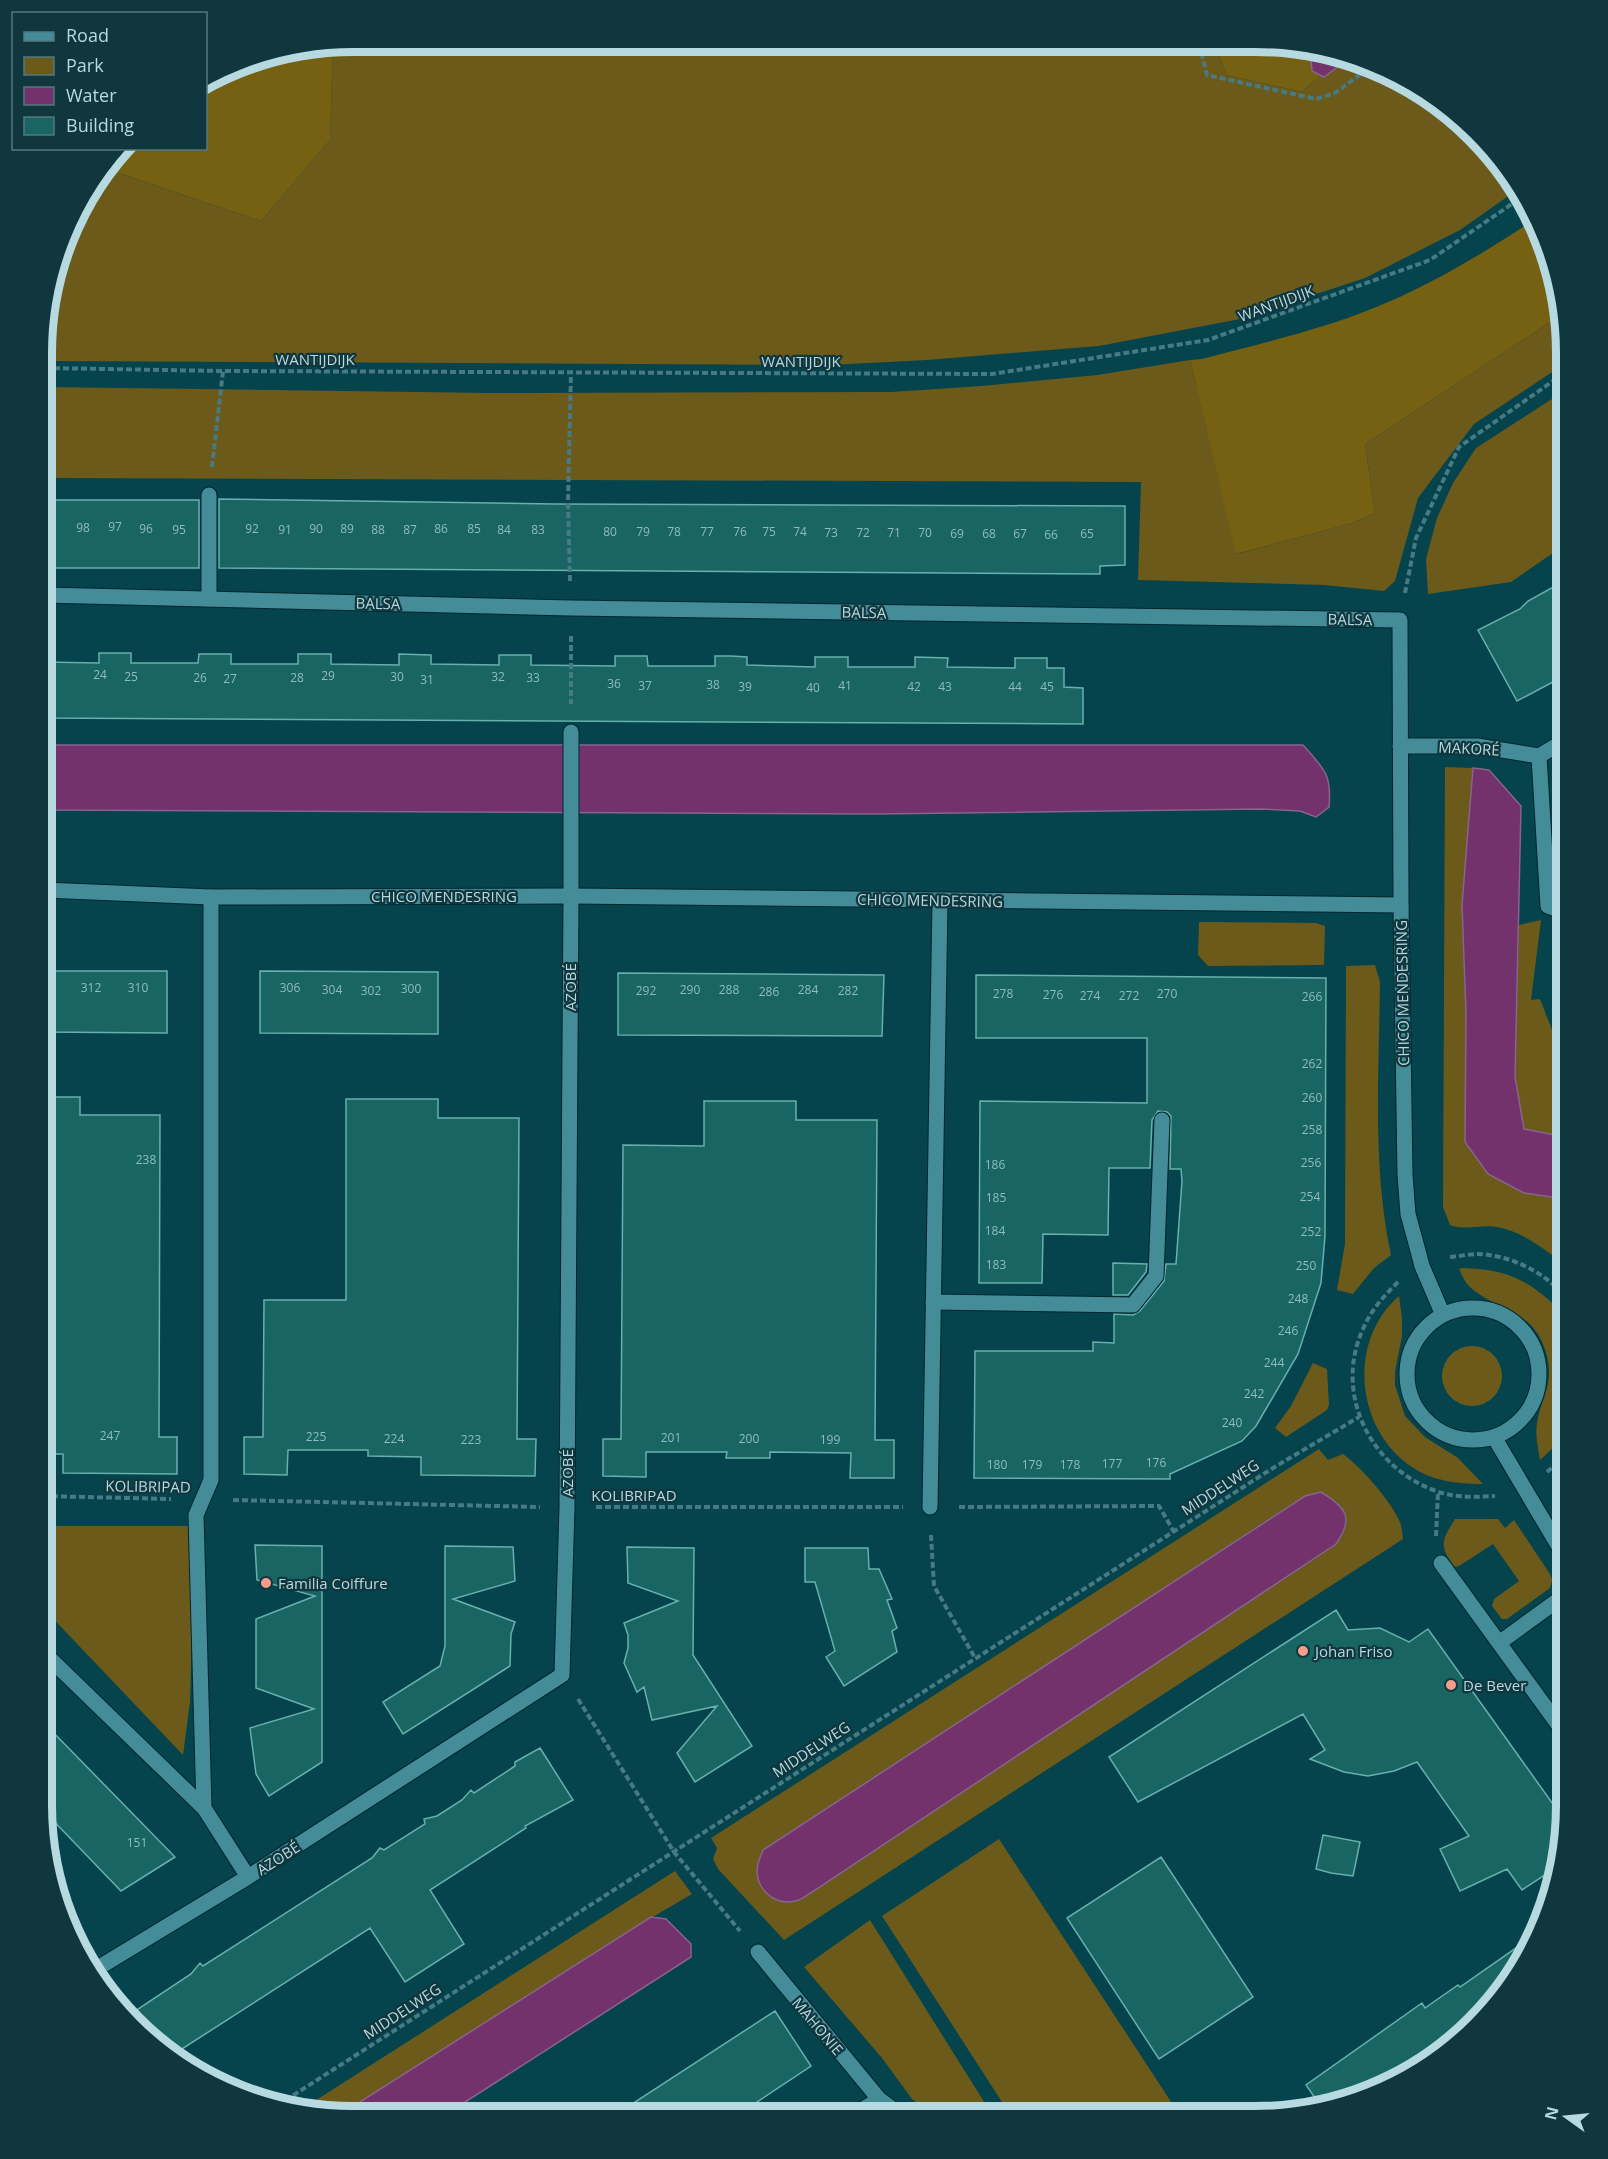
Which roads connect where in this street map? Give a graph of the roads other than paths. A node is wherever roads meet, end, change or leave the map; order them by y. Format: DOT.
graph roads {
  1 [pos="209,495"];
  2 [pos="52,595"];
  3 [pos="209,599"];
  4 [pos="571,732"];
  5 [pos="1400,746"];
  6 [pos="1556,746"];
  7 [pos="1539,756"];
  8 [pos="52,890"];
  9 [pos="571,896"];
  10 [pos="211,897"];
  11 [pos="940,900"];
  12 [pos="1401,905"];
  13 [pos="1556,909"];
  14 [pos="1162,1120"];
  15 [pos="933,1302"];
  16 [pos="1443,1315"];
  17 [pos="1494,1437"];
  18 [pos="930,1507"];
  19 [pos="1556,1542"];
  20 [pos="1441,1563"];
  21 [pos="1556,1602"];
  22 [pos="1499,1643"];
  23 [pos="52,1661"];
  24 [pos="1556,1722"];
  25 [pos="204,1808"];
  26 [pos="248,1877"];
  27 [pos="758,1952"];
  28 [pos="100,1967"];
  29 [pos="879,2099"];
  30 [pos="868,2106"];
  31 [pos="888,2106"];
  1 -- 3 [label="street"];
  2 -- 3 [label="street, BALSA"];
  3 -- 5 [label="street, BALSA"];
  4 -- 9 [label="street, AZOBÉ"];
  5 -- 7 [label="street, MAKORÉ"];
  5 -- 12 [label="street"];
  6 -- 7 [label="street"];
  7 -- 13 [label="street"];
  8 -- 10 [label="street, CHICO MENDESRING"];
  9 -- 10 [label="street, CHICO MENDESRING"];
  9 -- 11 [label="street, CHICO MENDESRING"];
  9 -- 26 [label="street, AZOBÉ"];
  10 -- 25 [label="street"];
  11 -- 12 [label="street, CHICO MENDESRING"];
  11 -- 15 [label="street"];
  12 -- 16 [label="street, CHICO MENDESRING"];
  14 -- 15 [label="street"];
  15 -- 18 [label="street"];
  16 -- 17 [label="street"];
  16 -- 17 [label="street"];
  17 -- 19 [label="street"];
  20 -- 22 [label="street"];
  21 -- 22 [label="street"];
  22 -- 24 [label="street"];
  23 -- 25 [label="street, AZOBÉ"];
  25 -- 26 [label="street, AZOBÉ"];
  26 -- 28 [label="street, AZOBÉ"];
  27 -- 29 [label="street, MAHONIE"];
  29 -- 30 [label="street"];
  29 -- 31 [label="street, MAHONIE"];
}
